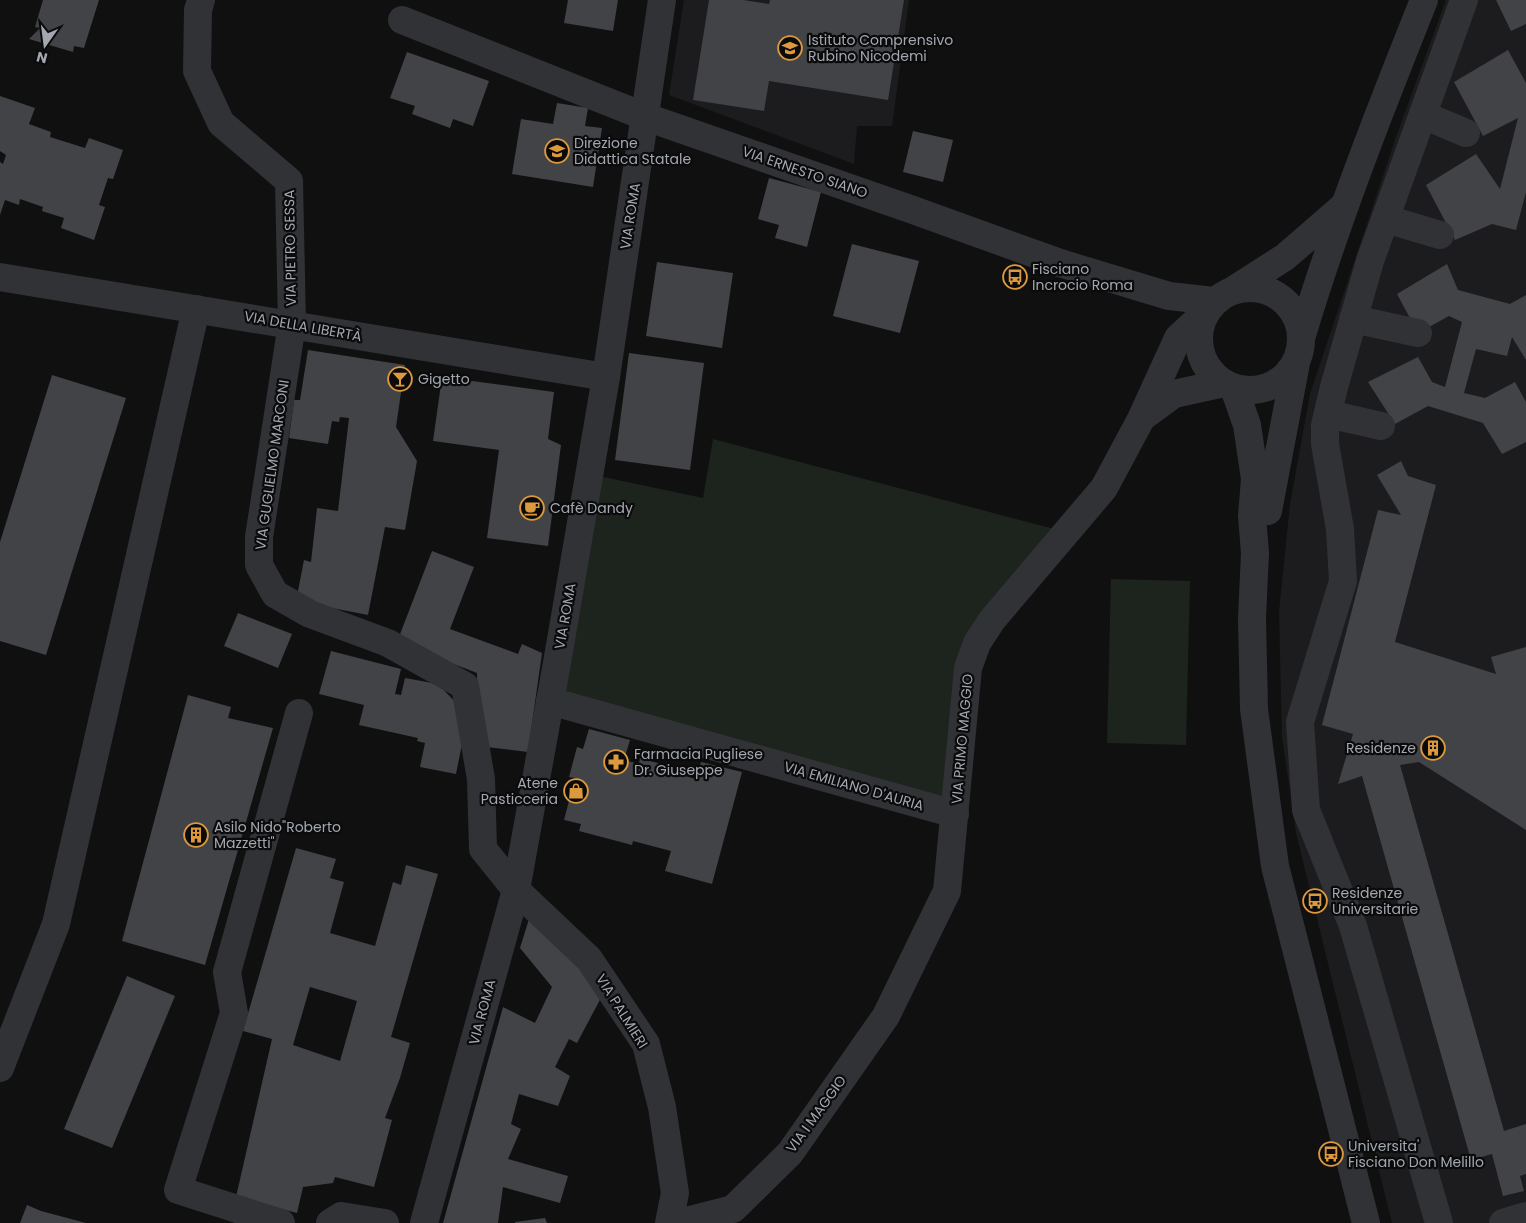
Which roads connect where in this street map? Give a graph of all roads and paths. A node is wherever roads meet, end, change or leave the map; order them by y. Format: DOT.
graph roads {
  1 [pos="201,0"];
  2 [pos="662,0"];
  3 [pos="1424,0"];
  4 [pos="1464,0"];
  5 [pos="402,20"];
  6 [pos="1423,115"];
  7 [pos="646,117"];
  8 [pos="1466,133"];
  9 [pos="1346,204"];
  10 [pos="1386,219"];
  11 [pos="1440,235"];
  12 [pos="0,278"];
  13 [pos="1218,301"];
  14 [pos="196,309"];
  15 [pos="1354,319"];
  16 [pos="292,324"];
  17 [pos="1418,333"];
  18 [pos="1302,335"];
  19 [pos="1296,363"];
  20 [pos="606,377"];
  21 [pos="1229,385"];
  22 [pos="1328,414"];
  23 [pos="1141,419"];
  24 [pos="1381,426"];
  25 [pos="1255,554"];
  26 [pos="550,702"];
  27 [pos="299,714"];
  28 [pos="955,814"];
  29 [pos="516,890"];
  30 [pos="914,958"];
  31 [pos="0,1068"];
  32 [pos="1526,1216"];
  33 [pos="281,1223"];
  34 [pos="330,1223"];
  35 [pos="385,1223"];
  36 [pos="424,1223"];
  37 [pos="669,1223"];
  38 [pos="678,1223"];
  39 [pos="1366,1223"];
  40 [pos="1440,1223"];
  41 [pos="1503,1223"];
  1 -- 16 [label="street, VIA PIETRO SESSA"];
  2 -- 7 [label="street, VIA ROMA"];
  3 -- 9 [label="street"];
  4 -- 6 [label="street"];
  5 -- 7 [label="street, VIA ERNESTO SIANO"];
  6 -- 8 [label="street"];
  6 -- 10 [label="street"];
  7 -- 13 [label="street, VIA ERNESTO SIANO"];
  7 -- 20 [label="street, VIA ROMA"];
  9 -- 13 [label="street"];
  9 -- 18 [label="street"];
  10 -- 11 [label="street"];
  10 -- 15 [label="street"];
  12 -- 14 [label="street, VIA DELLA LIBERTÀ"];
  13 -- 18 [label="street"];
  13 -- 21 [label="street"];
  13 -- 23 [label="street"];
  14 -- 16 [label="street, VIA DELLA LIBERTÀ"];
  14 -- 31 [label="street"];
  15 -- 17 [label="street"];
  15 -- 22 [label="street"];
  16 -- 20 [label="street, VIA DELLA LIBERTÀ"];
  16 -- 29 [label="street, VIA GUGLIELMO MARCONI"];
  18 -- 19 [label="street"];
  19 -- 21 [label="street"];
  19 -- 25 [label="street"];
  20 -- 26 [label="street, VIA ROMA"];
  21 -- 23 [label="street"];
  21 -- 25 [label="street"];
  22 -- 24 [label="street"];
  22 -- 40 [label="street"];
  23 -- 28 [label="street, VIA PRIMO MAGGIO"];
  25 -- 39 [label="street"];
  26 -- 28 [label="street, VIA EMILIANO D'AURIA"];
  26 -- 29 [label="street, VIA ROMA"];
  27 -- 33 [label="street"];
  28 -- 30 [label="street, VIA PRIMO MAGGIO"];
  29 -- 36 [label="street, VIA ROMA"];
  29 -- 37 [label="street, VIA PALMIERI"];
  30 -- 38 [label="street, VIA I MAGGIO"];
  32 -- 41 [label="street"];
  34 -- 35 [label="street"];
}
